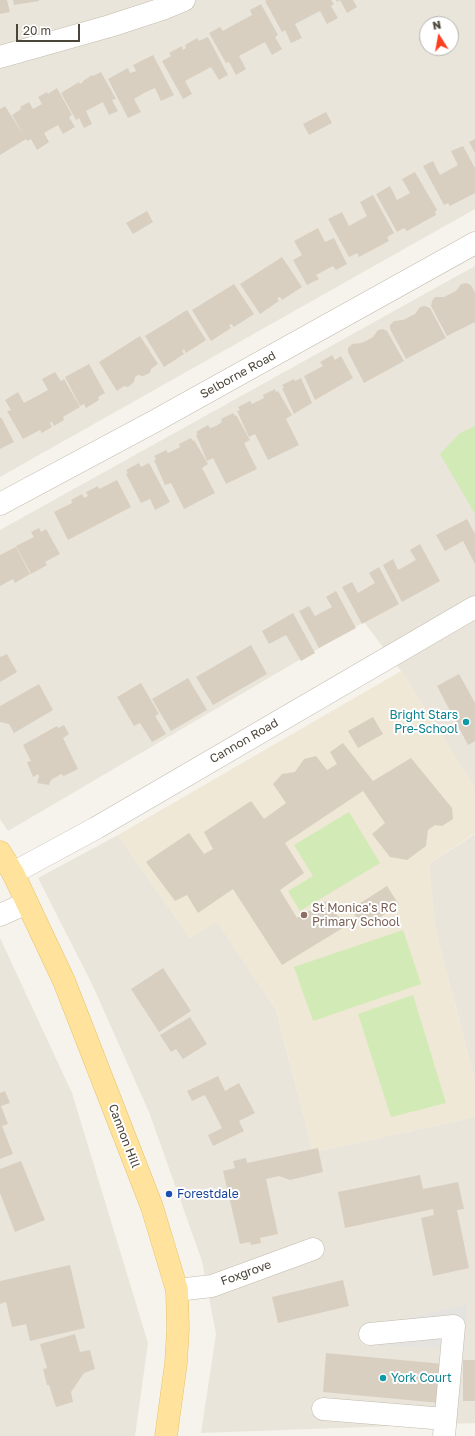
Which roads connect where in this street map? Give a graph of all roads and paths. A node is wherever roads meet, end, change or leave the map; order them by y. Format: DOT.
graph roads {
  1 [pos="184,0"];
  2 [pos="0,57"];
  3 [pos="475,243"];
  4 [pos="0,504"];
  5 [pos="475,607"];
  6 [pos="0,852"];
  7 [pos="13,874"];
  8 [pos="27,903"];
  9 [pos="0,916"];
  10 [pos="313,1248"];
  11 [pos="177,1290"];
  12 [pos="370,1334"];
  13 [pos="323,1409"];
  14 [pos="444,1428"];
  15 [pos="166,1436"];
  1 -- 2 [label="street"];
  3 -- 4 [label="street, Selborne Road"];
  5 -- 7 [label="street, Cannon Road"];
  6 -- 7 [label="main road, Cannon Hill"];
  7 -- 8 [label="main road, Cannon Hill"];
  8 -- 9 [label="street"];
  8 -- 11 [label="main road, Cannon Hill"];
  10 -- 11 [label="street, Foxgrove"];
  11 -- 15 [label="main road, Cannon Hill"];
  12 -- 14 [label="street"];
  13 -- 14 [label="street"];
}
